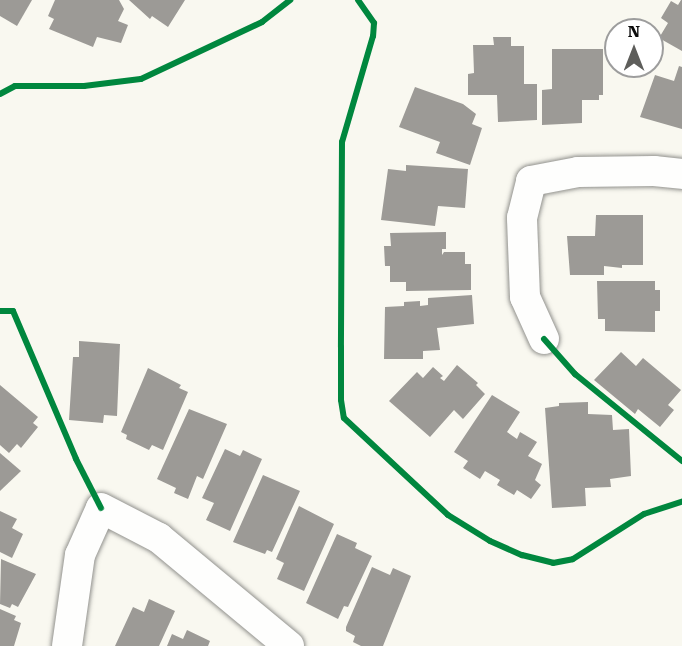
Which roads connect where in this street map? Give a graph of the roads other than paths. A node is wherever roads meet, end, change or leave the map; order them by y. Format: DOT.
graph roads {
  1 [pos="682,174"];
  2 [pos="543,339"];
  3 [pos="67,646"];
  4 [pos="289,646"];
  1 -- 2 [label="street"];
  3 -- 4 [label="street"];
}
